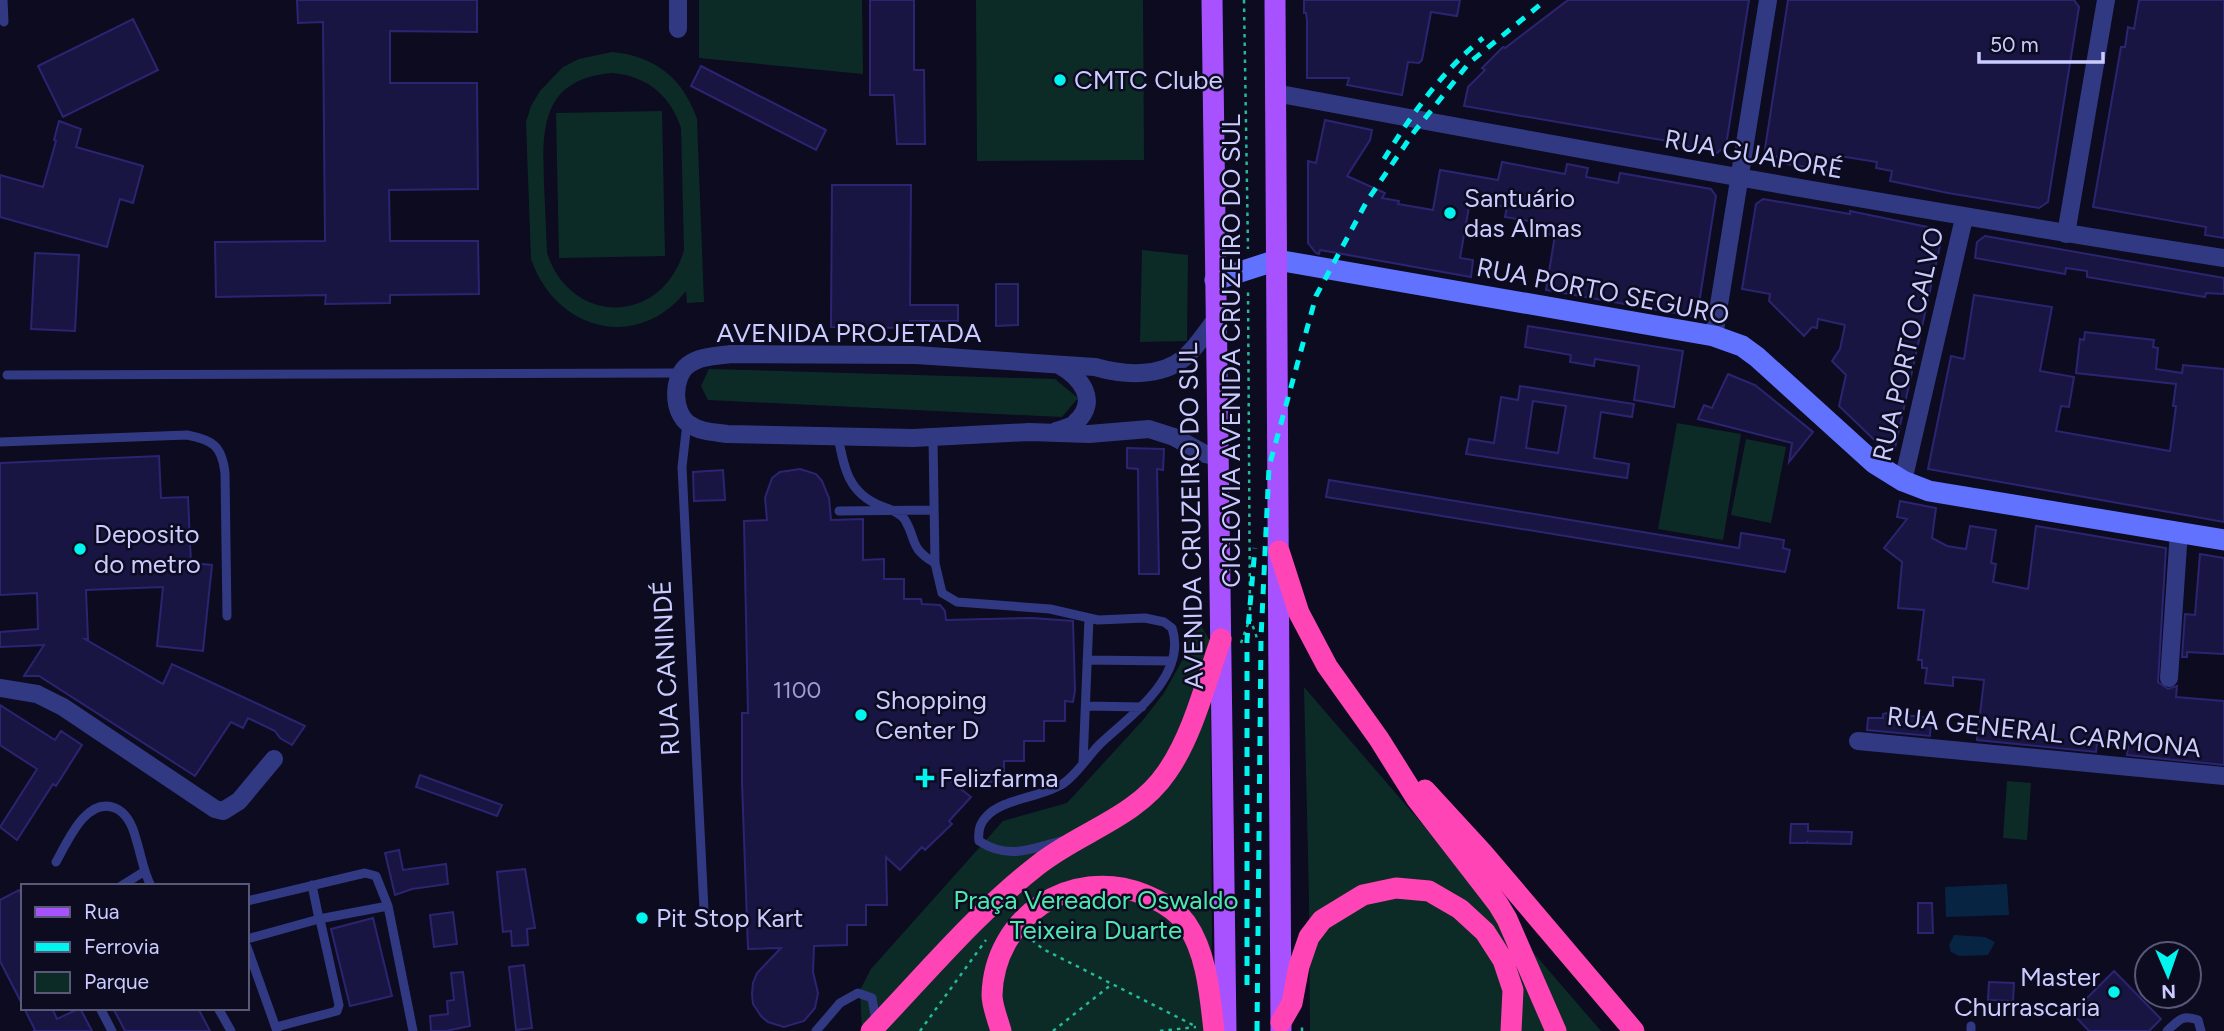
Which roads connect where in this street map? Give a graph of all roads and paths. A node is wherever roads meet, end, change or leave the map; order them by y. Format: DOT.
graph roads {
  1 [pos="3,0"];
  2 [pos="678,0"];
  3 [pos="1212,0"];
  4 [pos="1244,0"];
  5 [pos="1268,0"];
  6 [pos="1275,0"];
  7 [pos="1768,0"];
  8 [pos="2106,0"];
  9 [pos="4,22"];
  10 [pos="1275,22"];
  11 [pos="678,29"];
  12 [pos="1275,93"];
  13 [pos="1739,179"];
  14 [pos="1964,218"];
  15 [pos="2066,234"];
  16 [pos="2224,258"];
  17 [pos="1277,260"];
  18 [pos="1247,271"];
  19 [pos="1215,281"];
  20 [pos="1216,319"];
  21 [pos="1714,336"];
  22 [pos="1058,364"];
  23 [pos="680,373"];
  24 [pos="7,375"];
  25 [pos="687,423"];
  26 [pos="1053,432"];
  27 [pos="838,436"];
  28 [pos="933,438"];
  29 [pos="0,442"];
  30 [pos="1219,457"];
  31 [pos="1902,481"];
  32 [pos="934,510"];
  33 [pos="839,511"];
  34 [pos="894,512"];
  35 [pos="2179,531"];
  36 [pos="2224,540"];
  37 [pos="1279,551"];
  38 [pos="934,563"];
  39 [pos="227,616"];
  40 [pos="1089,618"];
  41 [pos="1250,618"];
  42 [pos="1222,639"];
  43 [pos="1087,660"];
  44 [pos="1171,661"];
  45 [pos="2169,678"];
  46 [pos="0,688"];
  47 [pos="1086,706"];
  48 [pos="1142,707"];
  49 [pos="1379,739"];
  50 [pos="1858,741"];
  51 [pos="274,759"];
  52 [pos="1083,763"];
  53 [pos="2224,776"];
  54 [pos="1089,833"];
  55 [pos="56,862"];
  56 [pos="145,871"];
  57 [pos="124,884"];
  58 [pos="150,884"];
  59 [pos="312,885"];
  60 [pos="248,901"];
  61 [pos="388,906"];
  62 [pos="704,910"];
  63 [pos="319,919"];
  64 [pos="1017,927"];
  65 [pos="993,933"];
  66 [pos="248,939"];
  67 [pos="248,950"];
  68 [pos="1112,984"];
  69 [pos="101,1010"];
  70 [pos="219,1010"];
  71 [pos="1281,1026"];
  72 [pos="873,1028"];
  73 [pos="277,1029"];
  74 [pos="112,1031"];
  75 [pos="231,1031"];
  76 [pos="413,1031"];
  77 [pos="816,1031"];
  78 [pos="920,1031"];
  79 [pos="1001,1031"];
  80 [pos="1054,1031"];
  81 [pos="1160,1031"];
  82 [pos="1214,1031"];
  83 [pos="1226,1031"];
  84 [pos="1511,1031"];
  85 [pos="1556,1031"];
  86 [pos="1634,1031"];
  87 [pos="2167,1031"];
  88 [pos="2201,1031"];
  1 -- 9 [label="lane"];
  2 -- 11 [label="street"];
  3 -- 19 [label="main road, AVENIDA CRUZEIRO DO SUL"];
  4 -- 18 [label="path, CICLOVIA AVENIDA CRUZEIRO DO SUL"];
  5 -- 10 [label="main road"];
  6 -- 10 [label="main road"];
  7 -- 13 [label="street"];
  8 -- 15 [label="street"];
  10 -- 12 [label="main road"];
  12 -- 13 [label="street, RUA GUAPORÉ"];
  12 -- 17 [label="main road"];
  13 -- 14 [label="street, RUA GUAPORÉ"];
  13 -- 21 [label="street"];
  14 -- 15 [label="street, RUA GUAPORÉ"];
  14 -- 31 [label="street, RUA PORTO CALVO"];
  15 -- 16 [label="street, RUA GUAPORÉ"];
  17 -- 18 [label="street"];
  17 -- 21 [label="street, RUA PORTO SEGURO"];
  17 -- 37 [label="main road"];
  18 -- 19 [label="street"];
  18 -- 41 [label="path, CICLOVIA AVENIDA CRUZEIRO DO SUL"];
  19 -- 20 [label="main road, AVENIDA CRUZEIRO DO SUL"];
  20 -- 22 [label="street, AVENIDA PROJETADA"];
  20 -- 30 [label="main road, AVENIDA CRUZEIRO DO SUL"];
  21 -- 31 [label="street, RUA PORTO SEGURO"];
  22 -- 23 [label="street, AVENIDA PROJETADA"];
  22 -- 26 [label="street"];
  23 -- 24 [label="lane"];
  23 -- 25 [label="street"];
  25 -- 27 [label="street"];
  25 -- 62 [label="lane, RUA CANINDÉ"];
  26 -- 28 [label="street"];
  26 -- 30 [label="street"];
  27 -- 28 [label="street"];
  27 -- 34 [label="lane"];
  28 -- 32 [label="lane"];
  29 -- 39 [label="lane"];
  30 -- 42 [label="main road, AVENIDA CRUZEIRO DO SUL"];
  31 -- 35 [label="street, RUA PORTO SEGURO"];
  32 -- 34 [label="lane"];
  32 -- 38 [label="lane"];
  33 -- 34 [label="lane"];
  34 -- 38 [label="lane"];
  35 -- 36 [label="street, RUA PORTO SEGURO"];
  35 -- 45 [label="street"];
  37 -- 49 [label="highway"];
  37 -- 71 [label="main road"];
  38 -- 40 [label="lane"];
  40 -- 43 [label="lane"];
  40 -- 44 [label="lane"];
  42 -- 54 [label="highway"];
  42 -- 83 [label="main road, AVENIDA CRUZEIRO DO SUL"];
  43 -- 44 [label="lane"];
  43 -- 47 [label="lane"];
  44 -- 48 [label="lane"];
  46 -- 51 [label="street"];
  47 -- 48 [label="lane"];
  47 -- 52 [label="lane"];
  48 -- 52 [label="lane"];
  49 -- 85 [label="highway"];
  49 -- 86 [label="highway"];
  50 -- 53 [label="street, RUA GENERAL CARMONA"];
  52 -- 54 [label="lane"];
  54 -- 72 [label="highway"];
  55 -- 56 [label="lane"];
  56 -- 57 [label="lane"];
  56 -- 58 [label="lane"];
  59 -- 60 [label="lane"];
  59 -- 61 [label="lane"];
  59 -- 63 [label="lane"];
  61 -- 63 [label="lane"];
  61 -- 76 [label="lane"];
  63 -- 66 [label="lane"];
  63 -- 73 [label="lane"];
  64 -- 68 [label="path"];
  64 -- 79 [label="highway"];
  64 -- 82 [label="highway"];
  65 -- 78 [label="path"];
  67 -- 73 [label="lane"];
  68 -- 80 [label="path"];
  68 -- 81 [label="path"];
  69 -- 74 [label="lane"];
  70 -- 75 [label="lane"];
  71 -- 84 [label="highway"];
  72 -- 77 [label="lane"];
  87 -- 88 [label="lane"];
}
